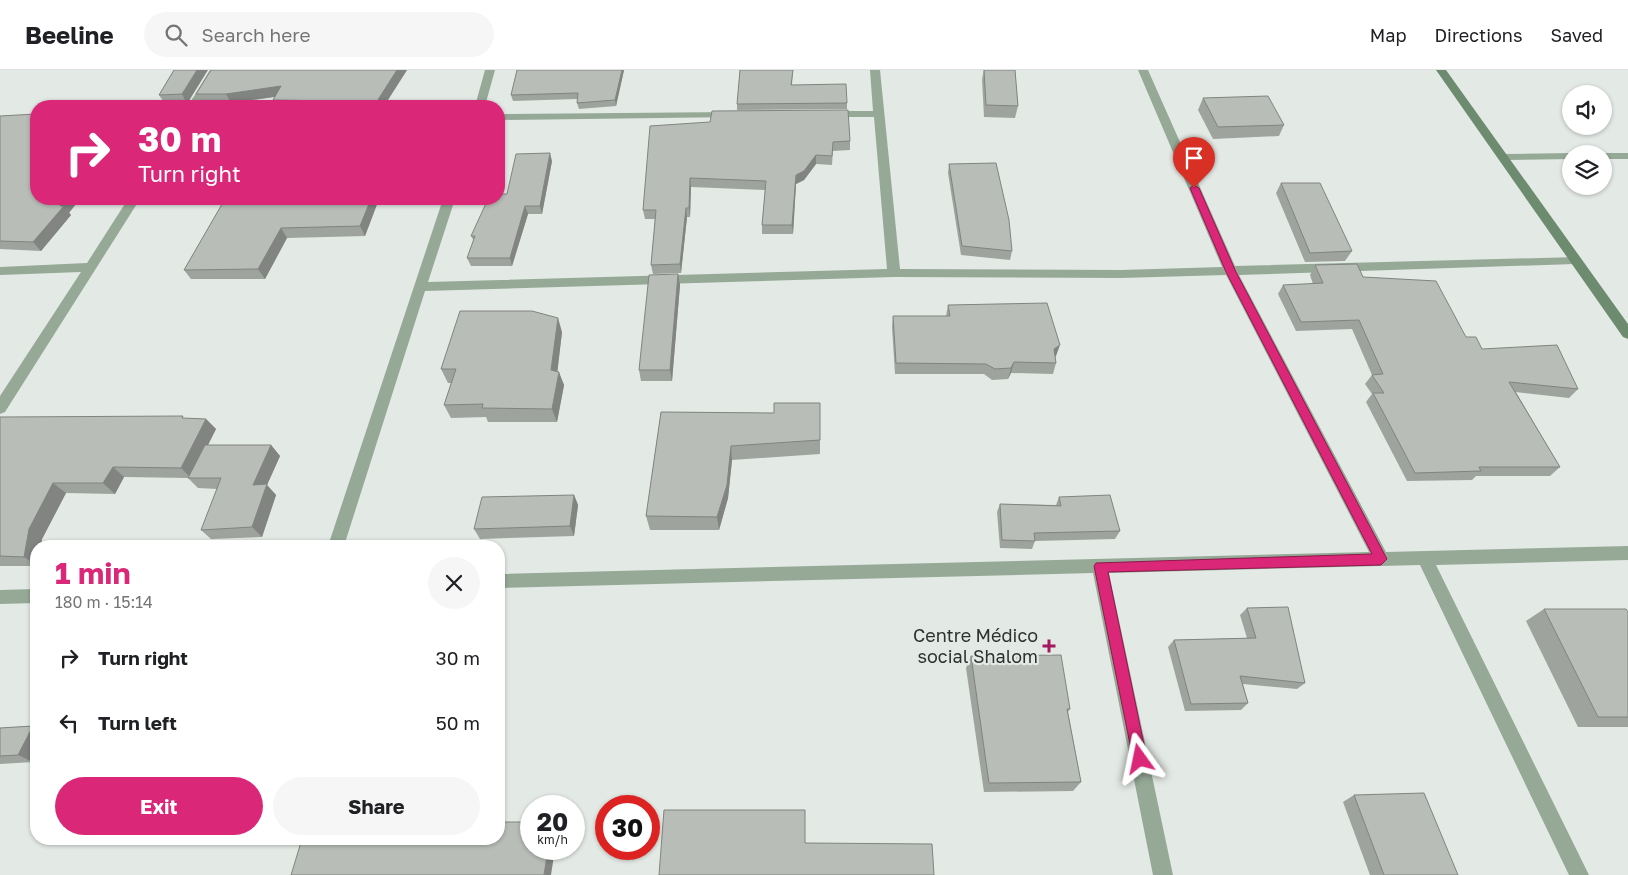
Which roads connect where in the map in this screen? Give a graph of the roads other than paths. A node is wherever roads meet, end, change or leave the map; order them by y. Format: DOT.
graph roads {
  1 [pos="216,70"];
  2 [pos="490,70"];
  3 [pos="876,70"];
  4 [pos="1143,70"];
  5 [pos="1440,70"];
  6 [pos="197,100"];
  7 [pos="482,100"];
  8 [pos="818,114"];
  9 [pos="878,114"];
  10 [pos="748,115"];
  11 [pos="505,117"];
  12 [pos="1562,156"];
  13 [pos="1612,156"];
  14 [pos="1628,156"];
  15 [pos="1504,157"];
  16 [pos="130,205"];
  17 [pos="448,205"];
  18 [pos="1574,260"];
  19 [pos="90,268"];
  20 [pos="0,271"];
  21 [pos="894,272"];
  22 [pos="1231,272"];
  23 [pos="420,287"];
  24 [pos="1628,334"];
  25 [pos="0,408"];
  26 [pos="338,540"];
  27 [pos="1628,553"];
  28 [pos="1426,558"];
  29 [pos="1381,559"];
  30 [pos="1100,566"];
  31 [pos="505,582"];
  32 [pos="30,596"];
  33 [pos="0,597"];
  34 [pos="1163,875"];
  35 [pos="1579,875"];
  1 -- 6 [label="street"];
  2 -- 7 [label="street"];
  3 -- 9 [label="street"];
  4 -- 22 [label="street"];
  5 -- 15 [label="street"];
  8 -- 9 [label="street"];
  9 -- 21 [label="street"];
  10 -- 11 [label="street"];
  12 -- 15 [label="street"];
  13 -- 14 [label="street"];
  15 -- 18 [label="street"];
  16 -- 19 [label="street"];
  17 -- 23 [label="street"];
  18 -- 22 [label="street"];
  18 -- 24 [label="street"];
  19 -- 20 [label="street"];
  19 -- 25 [label="street"];
  21 -- 22 [label="street"];
  21 -- 23 [label="street"];
  22 -- 29 [label="street"];
  23 -- 26 [label="street"];
  27 -- 28 [label="street"];
  28 -- 29 [label="street"];
  28 -- 35 [label="street"];
  29 -- 30 [label="street"];
  30 -- 31 [label="street"];
  30 -- 34 [label="street"];
  32 -- 33 [label="street"];
}
